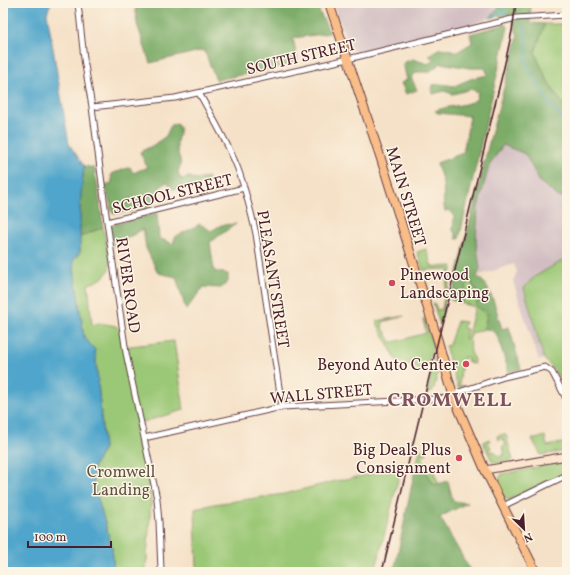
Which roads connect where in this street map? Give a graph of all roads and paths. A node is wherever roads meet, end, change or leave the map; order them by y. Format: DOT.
graph roads {
  1 [pos="78,3"];
  2 [pos="329,3"];
  3 [pos="567,15"];
  4 [pos="348,59"];
  5 [pos="199,93"];
  6 [pos="92,107"];
  7 [pos="244,188"];
  8 [pos="107,222"];
  9 [pos="454,396"];
  10 [pos="567,400"];
  11 [pos="282,407"];
  12 [pos="144,438"];
  13 [pos="567,456"];
  14 [pos="485,470"];
  15 [pos="567,475"];
  16 [pos="503,506"];
  17 [pos="161,570"];
  18 [pos="536,572"];
  1 -- 6 [label="street, RIVER ROAD"];
  2 -- 4 [label="main road, MAIN STREET"];
  3 -- 4 [label="street, SOUTH STREET"];
  4 -- 5 [label="street, SOUTH STREET"];
  4 -- 9 [label="main road, MAIN STREET"];
  5 -- 6 [label="street, SOUTH STREET"];
  5 -- 7 [label="street, PLEASANT STREET"];
  6 -- 8 [label="street, RIVER ROAD"];
  7 -- 8 [label="street, SCHOOL STREET"];
  7 -- 11 [label="street, PLEASANT STREET"];
  8 -- 12 [label="street, RIVER ROAD"];
  9 -- 10 [label="street, WALL STREET"];
  9 -- 11 [label="street, WALL STREET"];
  9 -- 14 [label="main road, MAIN STREET"];
  11 -- 12 [label="street, WALL STREET"];
  12 -- 17 [label="street, RIVER ROAD"];
  13 -- 14 [label="main road"];
  14 -- 16 [label="main road, MAIN STREET"];
  15 -- 16 [label="street"];
  16 -- 18 [label="main road, MAIN STREET"];
}
